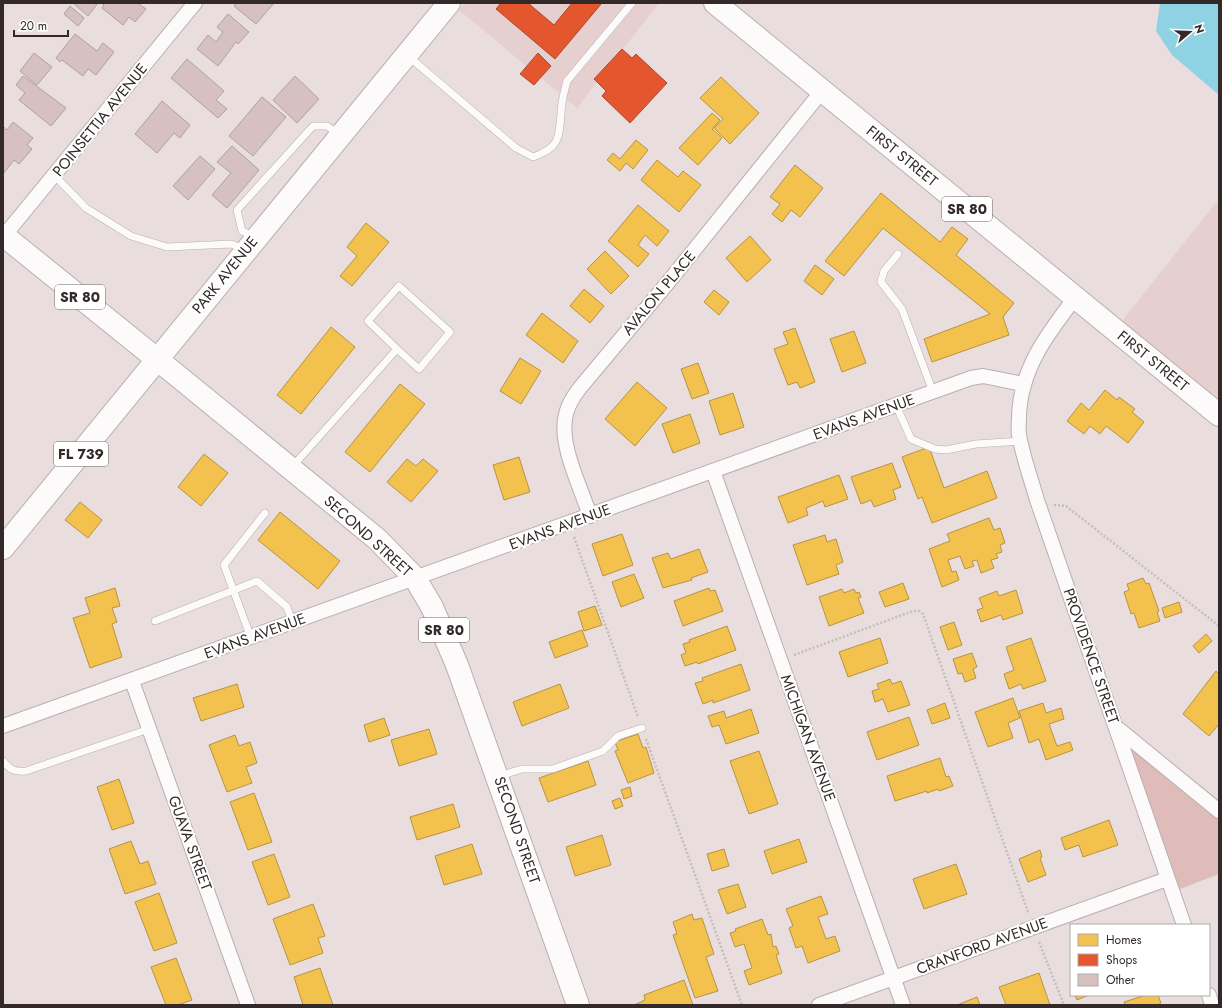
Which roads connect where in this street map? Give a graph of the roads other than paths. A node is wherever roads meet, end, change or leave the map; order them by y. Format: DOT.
graph roads {
  1 [pos="196,3"];
  2 [pos="448,3"];
  3 [pos="632,3"];
  4 [pos="715,3"];
  5 [pos="406,55"];
  6 [pos="822,91"];
  7 [pos="340,136"];
  8 [pos="54,175"];
  9 [pos="3,236"];
  10 [pos="251,244"];
  11 [pos="898,254"];
  12 [pos="1075,298"];
  13 [pos="397,349"];
  14 [pos="157,359"];
  15 [pos="1023,384"];
  16 [pos="932,392"];
  17 [pos="896,405"];
  18 [pos="1219,415"];
  19 [pos="1021,441"];
  20 [pos="291,469"];
  21 [pos="713,471"];
  22 [pos="265,512"];
  23 [pos="590,516"];
  24 [pos="3,548"];
  25 [pos="416,578"];
  26 [pos="234,590"];
  27 [pos="154,620"];
  28 [pos="292,622"];
  29 [pos="251,638"];
  30 [pos="132,680"];
  31 [pos="3,726"];
  32 [pos="1116,727"];
  33 [pos="642,728"];
  34 [pos="149,729"];
  35 [pos="3,761"];
  36 [pos="498,776"];
  37 [pos="1219,811"];
  38 [pos="1167,879"];
  39 [pos="1184,924"];
  40 [pos="893,978"];
  41 [pos="248,1005"];
  42 [pos="578,1005"];
  43 [pos="819,1005"];
  44 [pos="903,1005"];
  1 -- 8 [label="street, POINSETTIA AVENUE"];
  2 -- 5 [label="main road, PARK AVENUE"];
  3 -- 5 [label="lane"];
  4 -- 6 [label="main road, FIRST STREET / SR 80"];
  5 -- 7 [label="main road, PARK AVENUE"];
  6 -- 12 [label="main road, FIRST STREET / SR 80"];
  6 -- 23 [label="street, AVALON PLACE"];
  7 -- 10 [label="main road, PARK AVENUE"];
  7 -- 10 [label="lane"];
  8 -- 9 [label="street, POINSETTIA AVENUE"];
  8 -- 10 [label="lane"];
  9 -- 14 [label="main road, SECOND STREET / SR 80"];
  10 -- 14 [label="main road, PARK AVENUE"];
  11 -- 16 [label="lane"];
  12 -- 15 [label="street"];
  12 -- 18 [label="main road, FIRST STREET / SR 80"];
  13 -- 13 [label="lane"];
  13 -- 20 [label="lane"];
  14 -- 20 [label="main road, SECOND STREET / SR 80"];
  14 -- 24 [label="main road, PARK AVENUE / FL 739"];
  15 -- 16 [label="street, EVANS AVENUE"];
  15 -- 19 [label="street, PROVIDENCE STREET"];
  16 -- 17 [label="street, EVANS AVENUE"];
  17 -- 19 [label="lane"];
  17 -- 21 [label="street, EVANS AVENUE"];
  19 -- 32 [label="street, PROVIDENCE STREET"];
  20 -- 25 [label="main road, SECOND STREET / SR 80"];
  21 -- 23 [label="street, EVANS AVENUE"];
  21 -- 40 [label="street, MICHIGAN AVENUE"];
  22 -- 26 [label="lane"];
  23 -- 25 [label="street, EVANS AVENUE"];
  25 -- 28 [label="street, EVANS AVENUE"];
  25 -- 36 [label="main road, SECOND STREET / SR 80"];
  26 -- 27 [label="lane"];
  26 -- 28 [label="lane"];
  26 -- 29 [label="lane"];
  28 -- 29 [label="street, EVANS AVENUE"];
  29 -- 30 [label="street, EVANS AVENUE"];
  30 -- 31 [label="street, EVANS AVENUE"];
  30 -- 34 [label="street, GUAVA STREET"];
  32 -- 37 [label="street"];
  32 -- 38 [label="street, PROVIDENCE STREET"];
  33 -- 36 [label="lane"];
  34 -- 35 [label="lane"];
  34 -- 41 [label="street, GUAVA STREET"];
  36 -- 42 [label="main road, SECOND STREET / SR 80"];
  38 -- 39 [label="street, PROVIDENCE STREET"];
  38 -- 40 [label="street, CRANFORD AVENUE"];
  40 -- 43 [label="street, CRANFORD AVENUE"];
  40 -- 44 [label="street, MICHIGAN AVENUE"];
}
